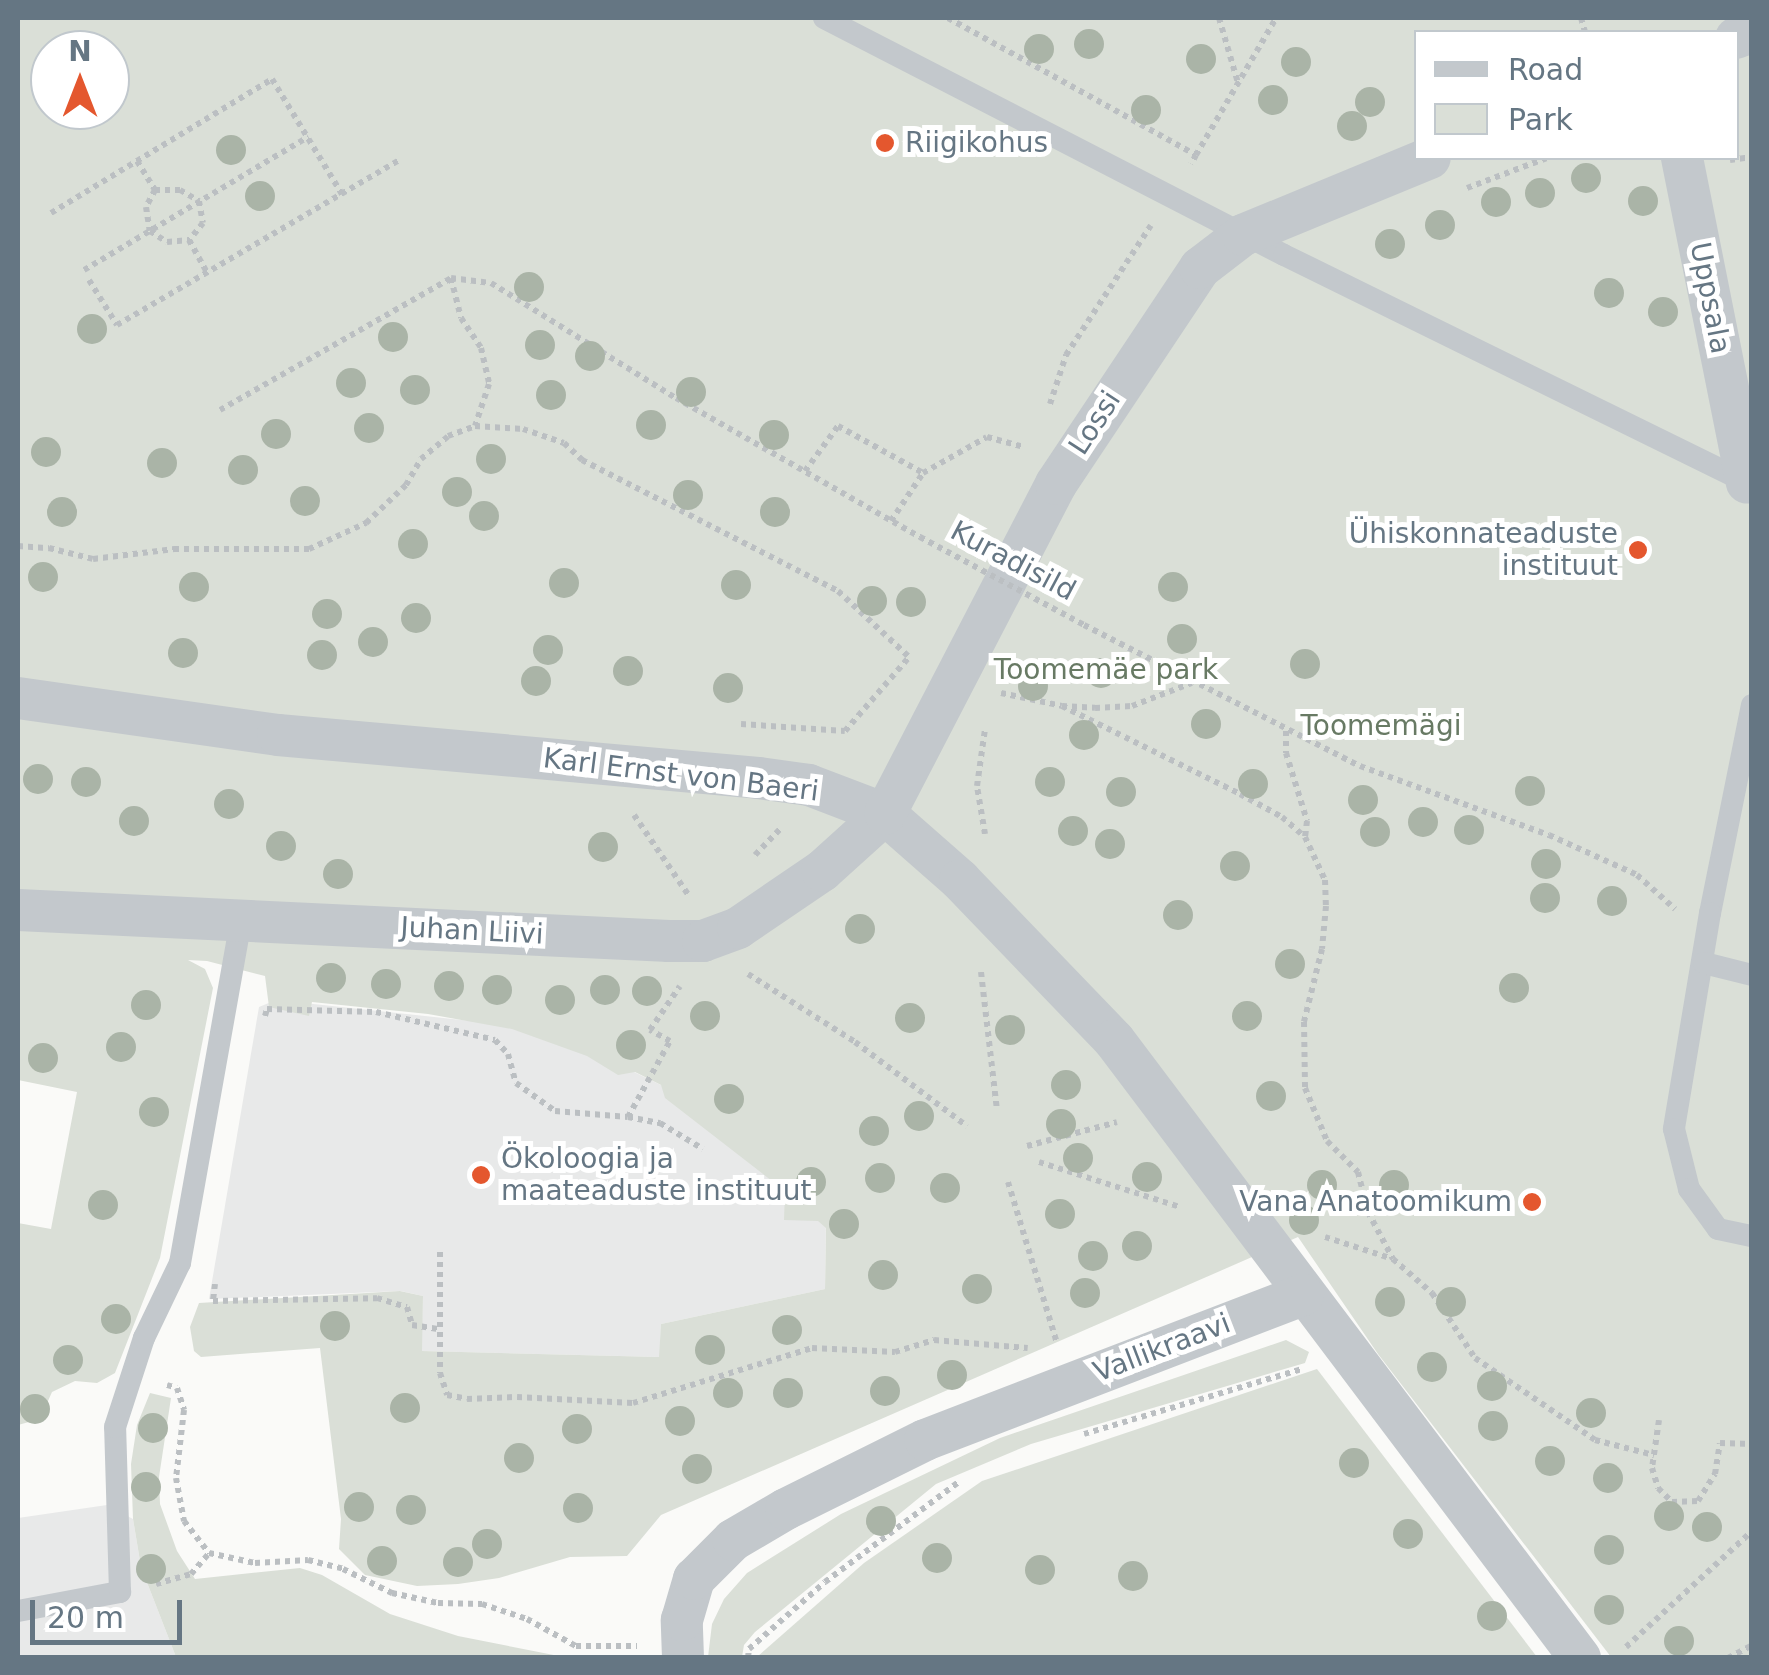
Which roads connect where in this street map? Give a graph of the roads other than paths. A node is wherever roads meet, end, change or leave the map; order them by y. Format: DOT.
graph roads {
  1 [pos="824,18"];
  2 [pos="1425,160"];
  3 [pos="1682,160"];
  4 [pos="1243,235"];
  5 [pos="1750,488"];
  6 [pos="18,698"];
  7 [pos="1752,705"];
  8 [pos="885,814"];
  9 [pos="18,910"];
  10 [pos="241,920"];
  11 [pos="1704,963"];
  12 [pos="1752,975"];
  13 [pos="1752,1236"];
  14 [pos="1302,1295"];
  15 [pos="18,1610"];
  16 [pos="1610,1651"];
  17 [pos="683,1658"];
  1 -- 4 [label="lane"];
  2 -- 4 [label="street, Lossi"];
  3 -- 5 [label="street, Uppsala"];
  4 -- 5 [label="lane"];
  4 -- 8 [label="street, Lossi"];
  6 -- 8 [label="street, Karl Ernst von Baeri"];
  7 -- 11 [label="lane"];
  8 -- 10 [label="street, Juhan Liivi"];
  8 -- 14 [label="street, Karl Ernst von Baeri"];
  9 -- 10 [label="street, Juhan Liivi"];
  10 -- 15 [label="lane"];
  11 -- 12 [label="lane"];
  11 -- 13 [label="lane"];
  14 -- 16 [label="street"];
  14 -- 17 [label="street, Vallikraavi"];
}
